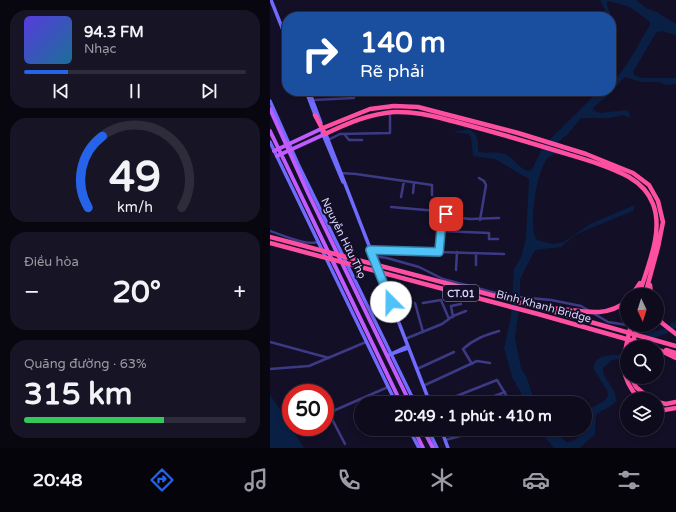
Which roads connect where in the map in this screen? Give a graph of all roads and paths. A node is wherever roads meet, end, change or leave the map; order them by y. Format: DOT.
graph roads {
  1 [pos="271,0"];
  2 [pos="282,28"];
  3 [pos="309,96"];
  4 [pos="310,96"];
  5 [pos="354,98"];
  6 [pos="312,100"];
  7 [pos="270,101"];
  8 [pos="270,109"];
  9 [pos="315,115"];
  10 [pos="390,116"];
  11 [pos="322,129"];
  12 [pos="270,131"];
  13 [pos="324,134"];
  14 [pos="344,135"];
  15 [pos="328,140"];
  16 [pos="362,140"];
  17 [pos="270,142"];
  18 [pos="288,145"];
  19 [pos="276,150"];
  20 [pos="290,150"];
  21 [pos="279,155"];
  22 [pos="581,156"];
  23 [pos="341,173"];
  24 [pos="479,178"];
  25 [pos="404,181"];
  26 [pos="343,183"];
  27 [pos="414,183"];
  28 [pos="413,193"];
  29 [pos="432,195"];
  30 [pos="401,197"];
  31 [pos="391,207"];
  32 [pos="446,214"];
  33 [pos="499,218"];
  34 [pos="480,220"];
  35 [pos="441,230"];
  36 [pos="270,231"];
  37 [pos="270,237"];
  38 [pos="498,239"];
  39 [pos="318,242"];
  40 [pos="270,243"];
  41 [pos="370,250"];
  42 [pos="439,252"];
  43 [pos="457,252"];
  44 [pos="476,253"];
  45 [pos="504,254"];
  46 [pos="373,256"];
  47 [pos="476,265"];
  48 [pos="653,267"];
  49 [pos="456,270"];
  50 [pos="646,271"];
  51 [pos="638,288"];
  52 [pos="641,288"];
  53 [pos="647,288"];
  54 [pos="652,288"];
  55 [pos="415,303"];
  56 [pos="423,303"];
  57 [pos="461,304"];
  58 [pos="620,306"];
  59 [pos="541,308"];
  60 [pos="466,311"];
  61 [pos="453,317"];
  62 [pos="449,319"];
  63 [pos="620,324"];
  64 [pos="664,325"];
  65 [pos="423,332"];
  66 [pos="499,332"];
  67 [pos="630,332"];
  68 [pos="676,334"];
  69 [pos="405,339"];
  70 [pos="630,340"];
  71 [pos="270,342"];
  72 [pos="367,342"];
  73 [pos="676,346"];
  74 [pos="408,347"];
  75 [pos="664,350"];
  76 [pos="454,352"];
  77 [pos="664,352"];
  78 [pos="676,353"];
  79 [pos="389,354"];
  80 [pos="329,358"];
  81 [pos="676,358"];
  82 [pos="378,359"];
  83 [pos="490,363"];
  84 [pos="472,364"];
  85 [pos="270,369"];
  86 [pos="416,369"];
  87 [pos="634,384"];
  88 [pos="423,386"];
  89 [pos="389,387"];
  90 [pos="505,392"];
  91 [pos="633,392"];
  92 [pos="642,392"];
  93 [pos="393,396"];
  94 [pos="397,396"];
  95 [pos="407,396"];
  96 [pos="411,396"];
  97 [pos="427,396"];
  98 [pos="458,396"];
  99 [pos="494,396"];
  100 [pos="507,396"];
  101 [pos="676,402"];
  102 [pos="664,404"];
  103 [pos="676,408"];
  104 [pos="664,410"];
  105 [pos="412,436"];
  106 [pos="417,436"];
  107 [pos="427,436"];
  108 [pos="431,436"];
  109 [pos="444,436"];
  110 [pos="462,436"];
  111 [pos="445,440"];
  112 [pos="345,444"];
  113 [pos="418,448"];
  114 [pos="423,448"];
  115 [pos="433,448"];
  116 [pos="437,448"];
  117 [pos="448,448"];
  1 -- 2 [label="main road"];
  3 -- 9 [label="main road"];
  4 -- 6 [label="main road"];
  5 -- 6 [label="street"];
  6 -- 11 [label="main road"];
  7 -- 18 [label="main road, Nguyễn Hữu Thọ"];
  8 -- 18 [label="main road, Nguyễn Hữu Thọ"];
  9 -- 11 [label="highway"];
  10 -- 14 [label="street"];
  11 -- 13 [label="highway"];
  11 -- 18 [label="main road"];
  11 -- 22 [label="highway"];
  12 -- 19 [label="main road, Nguyễn Hữu Thọ"];
  13 -- 15 [label="main road"];
  13 -- 20 [label="main road"];
  13 -- 22 [label="highway"];
  13 -- 26 [label="main road"];
  14 -- 15 [label="street"];
  14 -- 16 [label="street"];
  15 -- 23 [label="main road"];
  17 -- 19 [label="main road, Nguyễn Hữu Thọ"];
  18 -- 19 [label="main road"];
  18 -- 20 [label="main road, Nguyễn Hữu Thọ"];
  19 -- 21 [label="main road, Nguyễn Hữu Thọ"];
  20 -- 21 [label="main road"];
  20 -- 79 [label="main road, Nguyễn Hữu Thọ"];
  21 -- 39 [label="main road, Nguyễn Hữu Thọ"];
  21 -- 82 [label="main road, Nguyễn Hữu Thọ"];
  22 -- 48 [label="highway"];
  22 -- 50 [label="highway"];
  23 -- 25 [label="street"];
  23 -- 26 [label="main road"];
  24 -- 34 [label="street"];
  25 -- 27 [label="street"];
  25 -- 30 [label="street"];
  26 -- 41 [label="main road"];
  27 -- 28 [label="street"];
  27 -- 29 [label="street"];
  31 -- 32 [label="street"];
  32 -- 34 [label="street"];
  32 -- 35 [label="street"];
  33 -- 34 [label="street"];
  35 -- 38 [label="street"];
  35 -- 42 [label="street"];
  36 -- 39 [label="street"];
  37 -- 59 [label="highway, Binh Khanh Bridge / CT.01, bridge"];
  39 -- 72 [label="main road, Nguyễn Hữu Thọ"];
  40 -- 70 [label="highway, Binh Khanh Bridge / CT.01, bridge"];
  41 -- 42 [label="street"];
  41 -- 46 [label="main road"];
  42 -- 43 [label="street"];
  43 -- 44 [label="street"];
  43 -- 49 [label="street"];
  44 -- 45 [label="street"];
  44 -- 47 [label="street"];
  46 -- 63 [label="street"];
  46 -- 69 [label="main road"];
  48 -- 53 [label="highway"];
  48 -- 54 [label="highway"];
  50 -- 51 [label="highway"];
  50 -- 52 [label="highway"];
  55 -- 65 [label="street"];
  56 -- 62 [label="street"];
  57 -- 61 [label="street"];
  58 -- 59 [label="highway, bridge"];
  59 -- 73 [label="highway, CT.01, bridge"];
  60 -- 61 [label="street"];
  61 -- 62 [label="street"];
  62 -- 65 [label="street"];
  64 -- 68 [label="highway"];
  65 -- 69 [label="street"];
  66 -- 84 [label="street"];
  67 -- 91 [label="highway"];
  69 -- 74 [label="main road"];
  71 -- 80 [label="street"];
  72 -- 80 [label="street"];
  72 -- 82 [label="main road, Nguyễn Hữu Thọ"];
  74 -- 79 [label="main road"];
  74 -- 86 [label="main road"];
  75 -- 78 [label="highway, CT.01"];
  76 -- 86 [label="street"];
  77 -- 81 [label="highway"];
  79 -- 82 [label="main road"];
  79 -- 95 [label="main road, Nguyễn Hữu Thọ"];
  79 -- 96 [label="main road, Nguyễn Hữu Thọ"];
  80 -- 85 [label="street"];
  82 -- 89 [label="main road"];
  82 -- 94 [label="main road"];
  83 -- 84 [label="street"];
  84 -- 88 [label="street"];
  86 -- 88 [label="main road"];
  87 -- 92 [label="highway"];
  88 -- 97 [label="main road"];
  89 -- 93 [label="main road"];
  89 -- 112 [label="street"];
  90 -- 98 [label="street"];
  90 -- 99 [label="street"];
  90 -- 100 [label="street"];
  101 -- 102 [label="highway"];
  103 -- 104 [label="highway"];
  105 -- 113 [label="main road"];
  106 -- 114 [label="main road"];
  107 -- 115 [label="main road"];
  108 -- 116 [label="main road"];
  109 -- 111 [label="main road"];
  110 -- 111 [label="street"];
  111 -- 117 [label="main road"];
}
